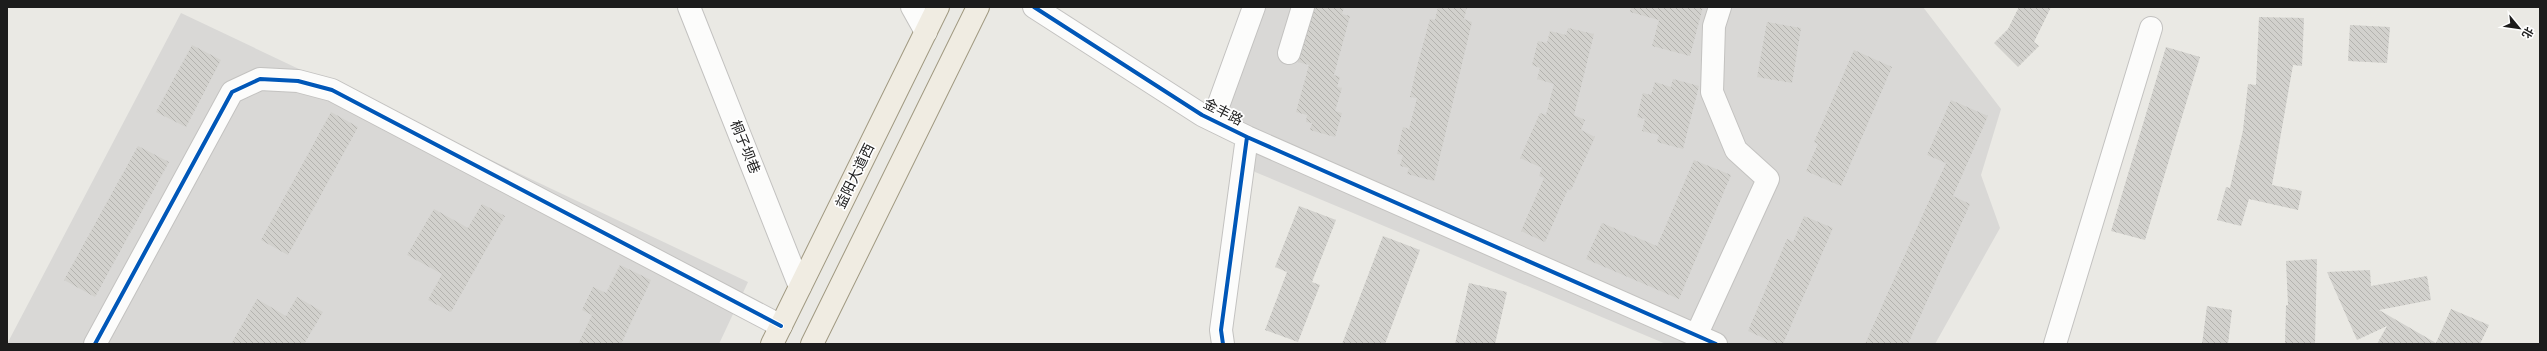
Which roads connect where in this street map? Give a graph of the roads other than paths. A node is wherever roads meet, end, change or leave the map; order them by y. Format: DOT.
graph roads {
  1 [pos="689,7"];
  2 [pos="912,7"];
  3 [pos="938,7"];
  4 [pos="978,7"];
  5 [pos="1034,7"];
  6 [pos="1254,7"];
  7 [pos="1303,7"];
  8 [pos="1720,7"];
  9 [pos="2151,28"];
  10 [pos="926,32"];
  11 [pos="1289,53"];
  12 [pos="1213,120"];
  13 [pos="1247,137"];
  14 [pos="800,287"];
  15 [pos="777,335"];
  16 [pos="1696,336"];
  17 [pos="95,344"];
  18 [pos="812,344"];
  19 [pos="1223,344"];
  20 [pos="1716,344"];
  21 [pos="2055,344"];
  1 -- 14 [label="street, 桐子坝巷"];
  2 -- 10 [label="street"];
  3 -- 10 [label="main road, 益阳大道西"];
  4 -- 18 [label="main road"];
  5 -- 12 [label="street, 金丰路"];
  6 -- 12 [label="street"];
  7 -- 11 [label="street"];
  8 -- 16 [label="street"];
  9 -- 21 [label="street"];
  10 -- 14 [label="main road, 益阳大道西"];
  12 -- 13 [label="street, 金丰路"];
  13 -- 16 [label="street"];
  13 -- 19 [label="street, 金丰路"];
  14 -- 15 [label="main road, 益阳大道西"];
  15 -- 17 [label="street"];
  16 -- 20 [label="street"];
}
